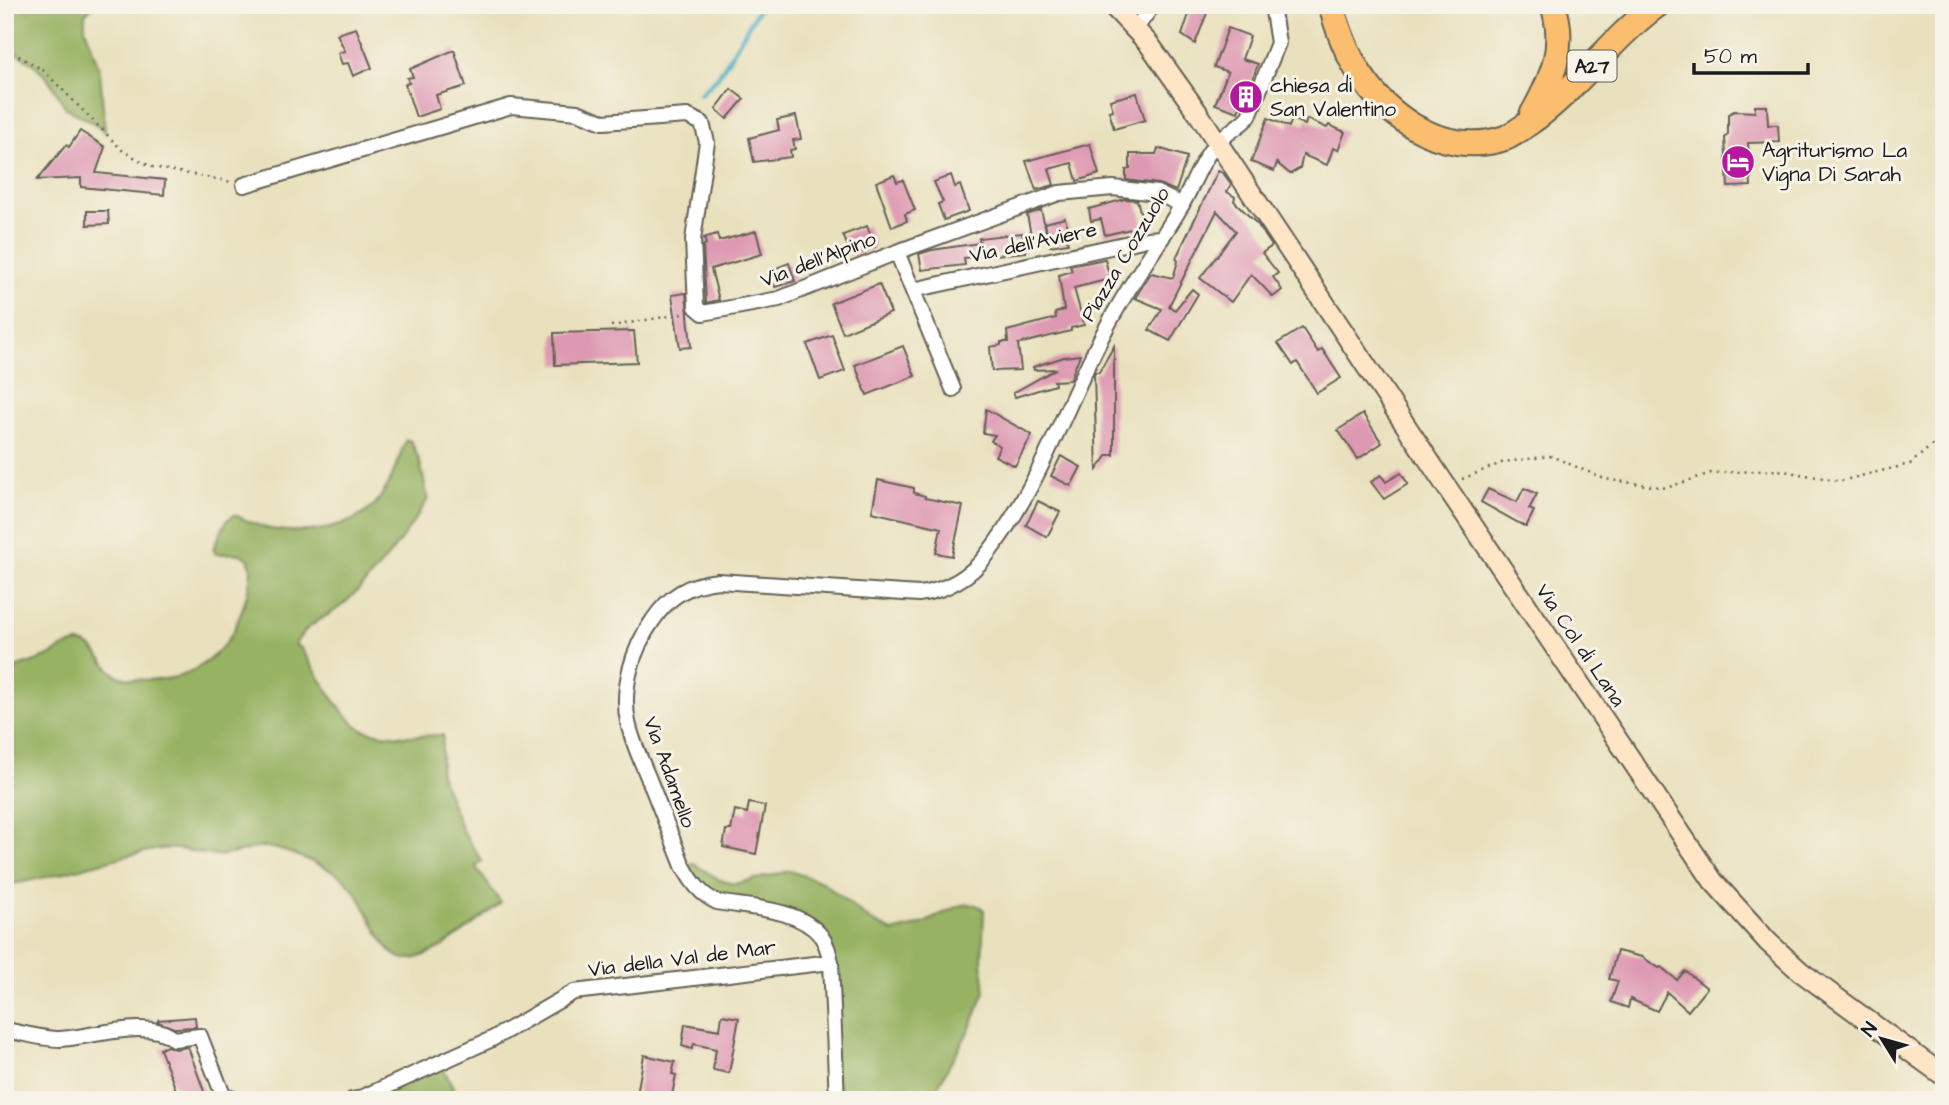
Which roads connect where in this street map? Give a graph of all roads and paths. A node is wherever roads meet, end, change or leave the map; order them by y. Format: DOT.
graph roads {
  1 [pos="1112,5"];
  2 [pos="1153,5"];
  3 [pos="1272,5"];
  4 [pos="1331,5"];
  5 [pos="1553,5"];
  6 [pos="1657,5"];
  7 [pos="1136,28"];
  8 [pos="5,58"];
  9 [pos="1526,125"];
  10 [pos="1218,141"];
  11 [pos="244,185"];
  12 [pos="1182,205"];
  13 [pos="1162,238"];
  14 [pos="897,252"];
  15 [pos="913,290"];
  16 [pos="699,311"];
  17 [pos="611,326"];
  18 [pos="953,389"];
  19 [pos="1077,393"];
  20 [pos="1944,435"];
  21 [pos="1446,486"];
  22 [pos="831,962"];
  23 [pos="5,1030"];
  24 [pos="1944,1076"];
  25 [pos="236,1100"];
  26 [pos="352,1100"];
  27 [pos="837,1100"];
  1 -- 7 [label="main road"];
  2 -- 7 [label="street"];
  3 -- 10 [label="street"];
  4 -- 9 [label="highway, A27"];
  5 -- 9 [label="highway, A27"];
  6 -- 9 [label="highway, A27"];
  7 -- 10 [label="main road"];
  8 -- 11 [label="path"];
  10 -- 12 [label="street, Piazza Cozzuolo"];
  10 -- 21 [label="main road, Via Col di Lana"];
  11 -- 16 [label="street"];
  12 -- 13 [label="street, Piazza Cozzuolo"];
  12 -- 14 [label="street, Via dell'Alpino"];
  13 -- 15 [label="street, Via dell'Aviere"];
  13 -- 19 [label="street, Piazza Cozzuolo"];
  14 -- 15 [label="street"];
  14 -- 16 [label="street, Via dell'Alpino"];
  15 -- 18 [label="street"];
  16 -- 17 [label="path"];
  19 -- 22 [label="street, Via Adamello"];
  20 -- 21 [label="path"];
  21 -- 24 [label="main road, Via Col di Lana"];
  22 -- 26 [label="street, Via della Val de Mar"];
  22 -- 27 [label="street, Via Adamello"];
  23 -- 25 [label="street"];
}
